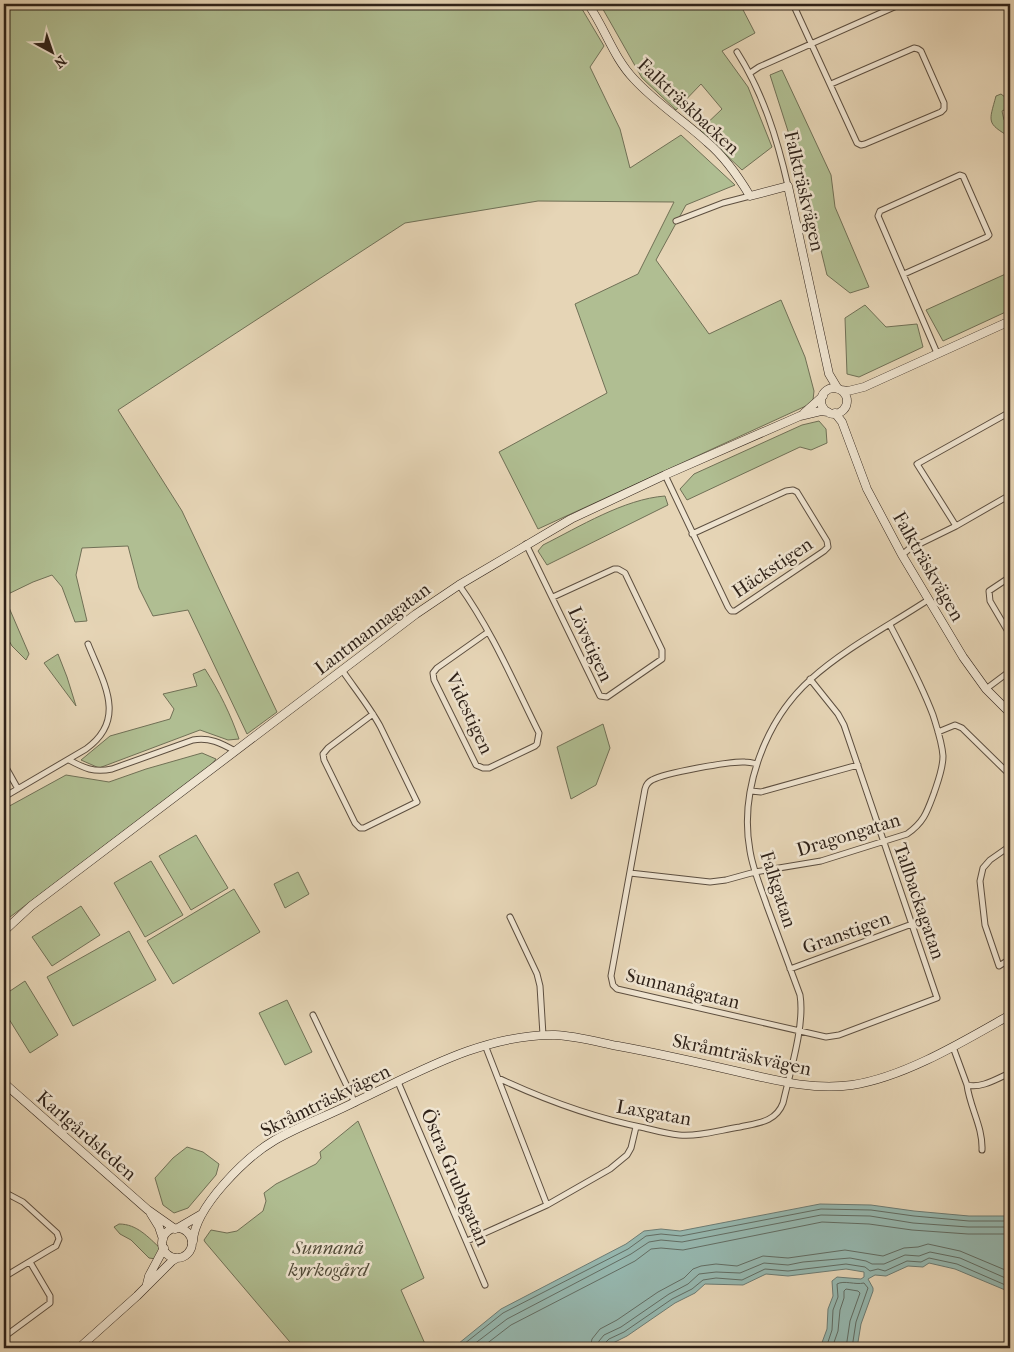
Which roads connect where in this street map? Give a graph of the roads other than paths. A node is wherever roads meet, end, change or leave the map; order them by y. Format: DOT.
graph roads {
  1 [pos="588,4"];
  2 [pos="793,4"];
  3 [pos="901,4"];
  4 [pos="811,44"];
  5 [pos="737,52"];
  6 [pos="750,73"];
  7 [pos="830,84"];
  8 [pos="788,186"];
  9 [pos="750,196"];
  10 [pos="676,220"];
  11 [pos="904,274"];
  12 [pos="1010,321"];
  13 [pos="938,353"];
  14 [pos="830,374"];
  15 [pos="864,386"];
  16 [pos="839,390"];
  17 [pos="825,393"];
  18 [pos="838,410"];
  19 [pos="1010,412"];
  20 [pos="800,416"];
  21 [pos="665,475"];
  22 [pos="1010,495"];
  23 [pos="956,526"];
  24 [pos="692,534"];
  25 [pos="526,544"];
  26 [pos="902,555"];
  27 [pos="1010,577"];
  28 [pos="459,585"];
  29 [pos="553,597"];
  30 [pos="928,600"];
  31 [pos="890,625"];
  32 [pos="488,632"];
  33 [pos="1010,636"];
  34 [pos="88,644"];
  35 [pos="342,670"];
  36 [pos="1010,671"];
  37 [pos="810,680"];
  38 [pos="986,689"];
  39 [pos="1010,713"];
  40 [pos="373,714"];
  41 [pos="938,732"];
  42 [pos="235,751"];
  43 [pos="69,760"];
  44 [pos="4,764"];
  45 [pos="757,764"];
  46 [pos="858,765"];
  47 [pos="1010,775"];
  48 [pos="18,789"];
  49 [pos="751,790"];
  50 [pos="4,797"];
  51 [pos="884,842"];
  52 [pos="1010,846"];
  53 [pos="755,872"];
  54 [pos="630,873"];
  55 [pos="510,917"];
  56 [pos="912,924"];
  57 [pos="4,931"];
  58 [pos="1010,959"];
  59 [pos="790,968"];
  60 [pos="937,998"];
  61 [pos="1010,1014"];
  62 [pos="313,1015"];
  63 [pos="799,1031"];
  64 [pos="543,1035"];
  65 [pos="485,1045"];
  66 [pos="953,1047"];
  67 [pos="1010,1073"];
  68 [pos="498,1078"];
  69 [pos="398,1082"];
  70 [pos="4,1083"];
  71 [pos="788,1083"];
  72 [pos="967,1085"];
  73 [pos="355,1103"];
  74 [pos="636,1126"];
  75 [pos="982,1150"];
  76 [pos="4,1192"];
  77 [pos="548,1205"];
  78 [pos="148,1210"];
  79 [pos="202,1214"];
  80 [pos="176,1229"];
  81 [pos="163,1239"];
  82 [pos="193,1241"];
  83 [pos="467,1241"];
  84 [pos="164,1248"];
  85 [pos="177,1258"];
  86 [pos="30,1262"];
  87 [pos="4,1277"];
  88 [pos="147,1284"];
  89 [pos="485,1285"];
  90 [pos="4,1337"];
  91 [pos="79,1348"];
  1 -- 9 [label="street, Falkträskbacken"];
  2 -- 4 [label="street"];
  3 -- 4 [label="street"];
  4 -- 6 [label="street"];
  4 -- 7 [label="street"];
  5 -- 6 [label="street, Falkträskvägen"];
  6 -- 8 [label="street, Falkträskvägen"];
  7 -- 7 [label="street"];
  8 -- 9 [label="street"];
  8 -- 14 [label="street, Falkträskvägen"];
  9 -- 10 [label="street"];
  11 -- 11 [label="street"];
  11 -- 13 [label="street"];
  12 -- 13 [label="street"];
  13 -- 15 [label="street"];
  14 -- 16 [label="street"];
  14 -- 17 [label="street"];
  15 -- 16 [label="street"];
  15 -- 18 [label="street"];
  16 -- 17 [label="street"];
  16 -- 18 [label="street"];
  17 -- 18 [label="street"];
  17 -- 20 [label="street, Lantmannagatan"];
  18 -- 20 [label="street, Lantmannagatan"];
  18 -- 26 [label="street, Falkträskvägen"];
  19 -- 23 [label="street"];
  20 -- 21 [label="street, Lantmannagatan"];
  21 -- 24 [label="street, Häckstigen"];
  21 -- 25 [label="street, Lantmannagatan"];
  22 -- 23 [label="street"];
  23 -- 26 [label="street"];
  24 -- 24 [label="street, Häckstigen"];
  25 -- 28 [label="street, Lantmannagatan"];
  25 -- 29 [label="street, Lövstigen"];
  26 -- 30 [label="street, Falkträskvägen"];
  27 -- 33 [label="street"];
  28 -- 32 [label="street, Videstigen"];
  28 -- 35 [label="street, Lantmannagatan"];
  29 -- 29 [label="street, Lövstigen"];
  30 -- 31 [label="street, Falkgatan"];
  30 -- 38 [label="street, Falkträskvägen"];
  31 -- 37 [label="street, Falkgatan"];
  31 -- 41 [label="street, Dragongatan"];
  32 -- 32 [label="street, Videstigen"];
  34 -- 43 [label="street"];
  35 -- 40 [label="street"];
  35 -- 42 [label="street, Lantmannagatan"];
  36 -- 38 [label="street"];
  37 -- 45 [label="street, Falkgatan"];
  37 -- 46 [label="street, Tallbackagatan"];
  38 -- 39 [label="street, Falkträskvägen"];
  40 -- 40 [label="street"];
  41 -- 47 [label="street"];
  41 -- 51 [label="street, Dragongatan"];
  42 -- 43 [label="street"];
  42 -- 57 [label="street, Lantmannagatan"];
  43 -- 48 [label="street"];
  44 -- 48 [label="street"];
  45 -- 49 [label="street, Falkgatan"];
  45 -- 54 [label="street, Sunnanågatan"];
  46 -- 49 [label="street"];
  46 -- 51 [label="street, Tallbackagatan"];
  48 -- 50 [label="street"];
  49 -- 53 [label="street, Falkgatan"];
  51 -- 53 [label="street, Dragongatan"];
  51 -- 56 [label="street, Tallbackagatan"];
  52 -- 58 [label="street"];
  53 -- 54 [label="street, Dragongatan"];
  53 -- 59 [label="street, Falkgatan"];
  54 -- 63 [label="street, Sunnanågatan"];
  55 -- 64 [label="street"];
  56 -- 59 [label="street, Granstigen"];
  56 -- 60 [label="street, Tallbackagatan"];
  59 -- 63 [label="street, Falkgatan"];
  60 -- 63 [label="street, Sunnanågatan"];
  61 -- 66 [label="street, Skråmträskvägen"];
  62 -- 73 [label="street"];
  63 -- 71 [label="street, Falkgatan"];
  64 -- 65 [label="street, Skråmträskvägen"];
  64 -- 71 [label="street, Skråmträskvägen"];
  65 -- 68 [label="street"];
  65 -- 69 [label="street, Skråmträskvägen"];
  66 -- 71 [label="street, Skråmträskvägen"];
  66 -- 72 [label="street"];
  67 -- 72 [label="street"];
  68 -- 74 [label="street, Laxgatan"];
  68 -- 77 [label="street"];
  69 -- 73 [label="street, Skråmträskvägen"];
  69 -- 83 [label="street, Östra Grubbgatan"];
  70 -- 78 [label="street, Karlgårdsleden"];
  71 -- 74 [label="street, Laxgatan"];
  72 -- 75 [label="street"];
  73 -- 79 [label="street, Skråmträskvägen"];
  74 -- 77 [label="street"];
  76 -- 86 [label="street"];
  77 -- 83 [label="street"];
  78 -- 80 [label="street, Karlgårdsleden"];
  78 -- 81 [label="street, Karlgårdsleden"];
  79 -- 80 [label="street, Skråmträskvägen"];
  79 -- 82 [label="street, Skråmträskvägen"];
  80 -- 81 [label="street"];
  80 -- 82 [label="street"];
  81 -- 84 [label="street"];
  82 -- 85 [label="street"];
  83 -- 89 [label="street, Östra Grubbgatan"];
  84 -- 85 [label="street"];
  84 -- 88 [label="street"];
  85 -- 88 [label="street"];
  86 -- 87 [label="street"];
  86 -- 90 [label="street"];
  88 -- 91 [label="street"];
}
